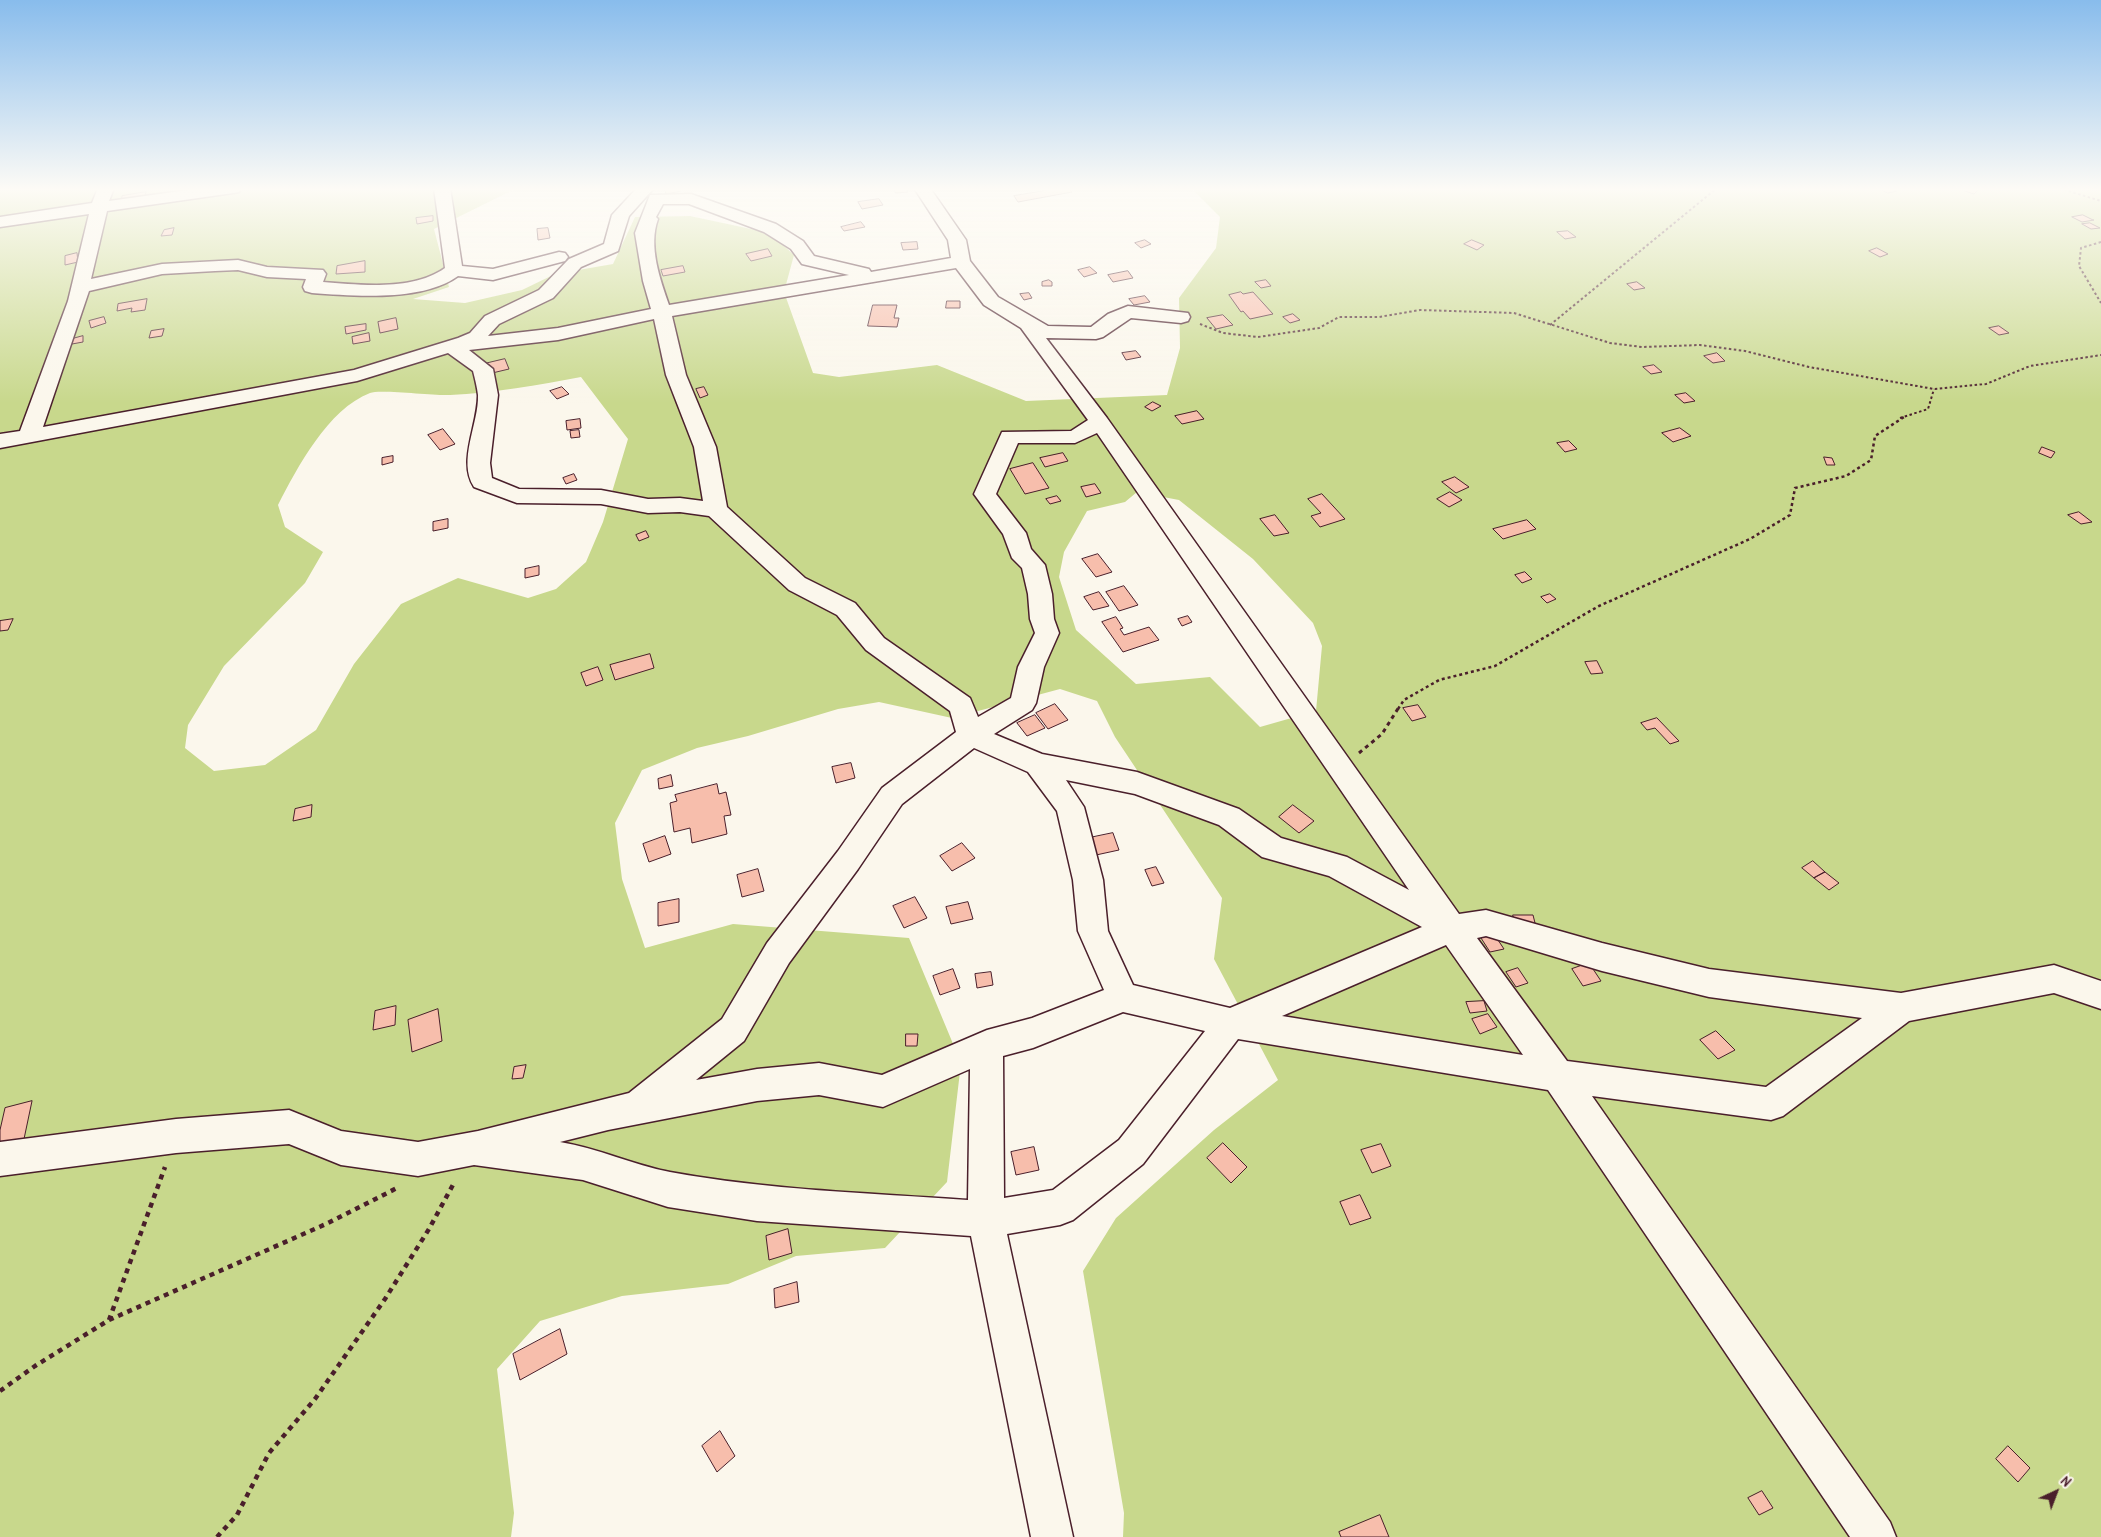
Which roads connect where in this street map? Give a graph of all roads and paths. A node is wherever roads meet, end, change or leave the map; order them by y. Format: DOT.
graph roads {
  1 [pos="87,260"];
  2 [pos="452,260"];
  3 [pos="549,260"];
  4 [pos="583,260"];
  5 [pos="648,260"];
  6 [pos="808,260"];
  7 [pos="1630,260"];
  8 [pos="2080,260"];
  9 [pos="961,262"];
  10 [pos="454,270"];
  11 [pos="877,276"];
  12 [pos="81,287"];
  13 [pos="2101,303"];
  14 [pos="662,312"];
  15 [pos="1181,317"];
  16 [pos="1028,324"];
  17 [pos="1550,325"];
  18 [pos="451,346"];
  19 [pos="2101,355"];
  20 [pos="1934,389"];
  21 [pos="1100,422"];
  22 [pos="29,436"];
  23 [pos="0,441"];
  24 [pos="716,510"];
  25 [pos="971,735"];
  26 [pos="1038,764"];
  27 [pos="1341,768"];
  28 [pos="1452,928"];
  29 [pos="2101,995"];
  30 [pos="1123,997"];
  31 [pos="1901,1008"];
  32 [pos="1231,1023"];
  33 [pos="987,1045"];
  34 [pos="1558,1076"];
  35 [pos="638,1107"];
  36 [pos="176,1136"];
  37 [pos="474,1148"];
  38 [pos="0,1159"];
  39 [pos="404,1184"];
  40 [pos="986,1219"];
  41 [pos="109,1320"];
  42 [pos="0,1392"];
  43 [pos="217,1537"];
  44 [pos="1052,1537"];
  45 [pos="1875,1537"];
  1 -- 12 [label="street"];
  2 -- 10 [label="street"];
  3 -- 10 [label="street"];
  4 -- 18 [label="street"];
  5 -- 14 [label="street"];
  6 -- 11 [label="street"];
  7 -- 17 [label="path"];
  8 -- 13 [label="path"];
  9 -- 11 [label="street"];
  9 -- 16 [label="street"];
  10 -- 12 [label="street"];
  11 -- 14 [label="street"];
  12 -- 22 [label="street"];
  14 -- 18 [label="street"];
  14 -- 24 [label="street"];
  15 -- 16 [label="street"];
  15 -- 17 [label="path"];
  16 -- 21 [label="street"];
  17 -- 20 [label="path"];
  18 -- 22 [label="street"];
  18 -- 24 [label="street"];
  19 -- 20 [label="path"];
  20 -- 27 [label="path"];
  21 -- 25 [label="street"];
  21 -- 27 [label="street"];
  22 -- 23 [label="street"];
  24 -- 25 [label="street"];
  25 -- 26 [label="street"];
  25 -- 35 [label="street"];
  26 -- 28 [label="street"];
  26 -- 30 [label="street"];
  27 -- 28 [label="street"];
  28 -- 31 [label="street"];
  28 -- 32 [label="street"];
  28 -- 34 [label="street"];
  29 -- 31 [label="street"];
  30 -- 32 [label="street"];
  30 -- 33 [label="street"];
  31 -- 34 [label="street"];
  32 -- 34 [label="street"];
  32 -- 40 [label="street"];
  33 -- 35 [label="street"];
  33 -- 40 [label="street"];
  34 -- 45 [label="street"];
  35 -- 37 [label="street"];
  36 -- 37 [label="street"];
  36 -- 38 [label="street"];
  36 -- 41 [label="path"];
  37 -- 40 [label="street"];
  37 -- 43 [label="path"];
  39 -- 41 [label="path"];
  40 -- 44 [label="street"];
  41 -- 42 [label="path"];
}
